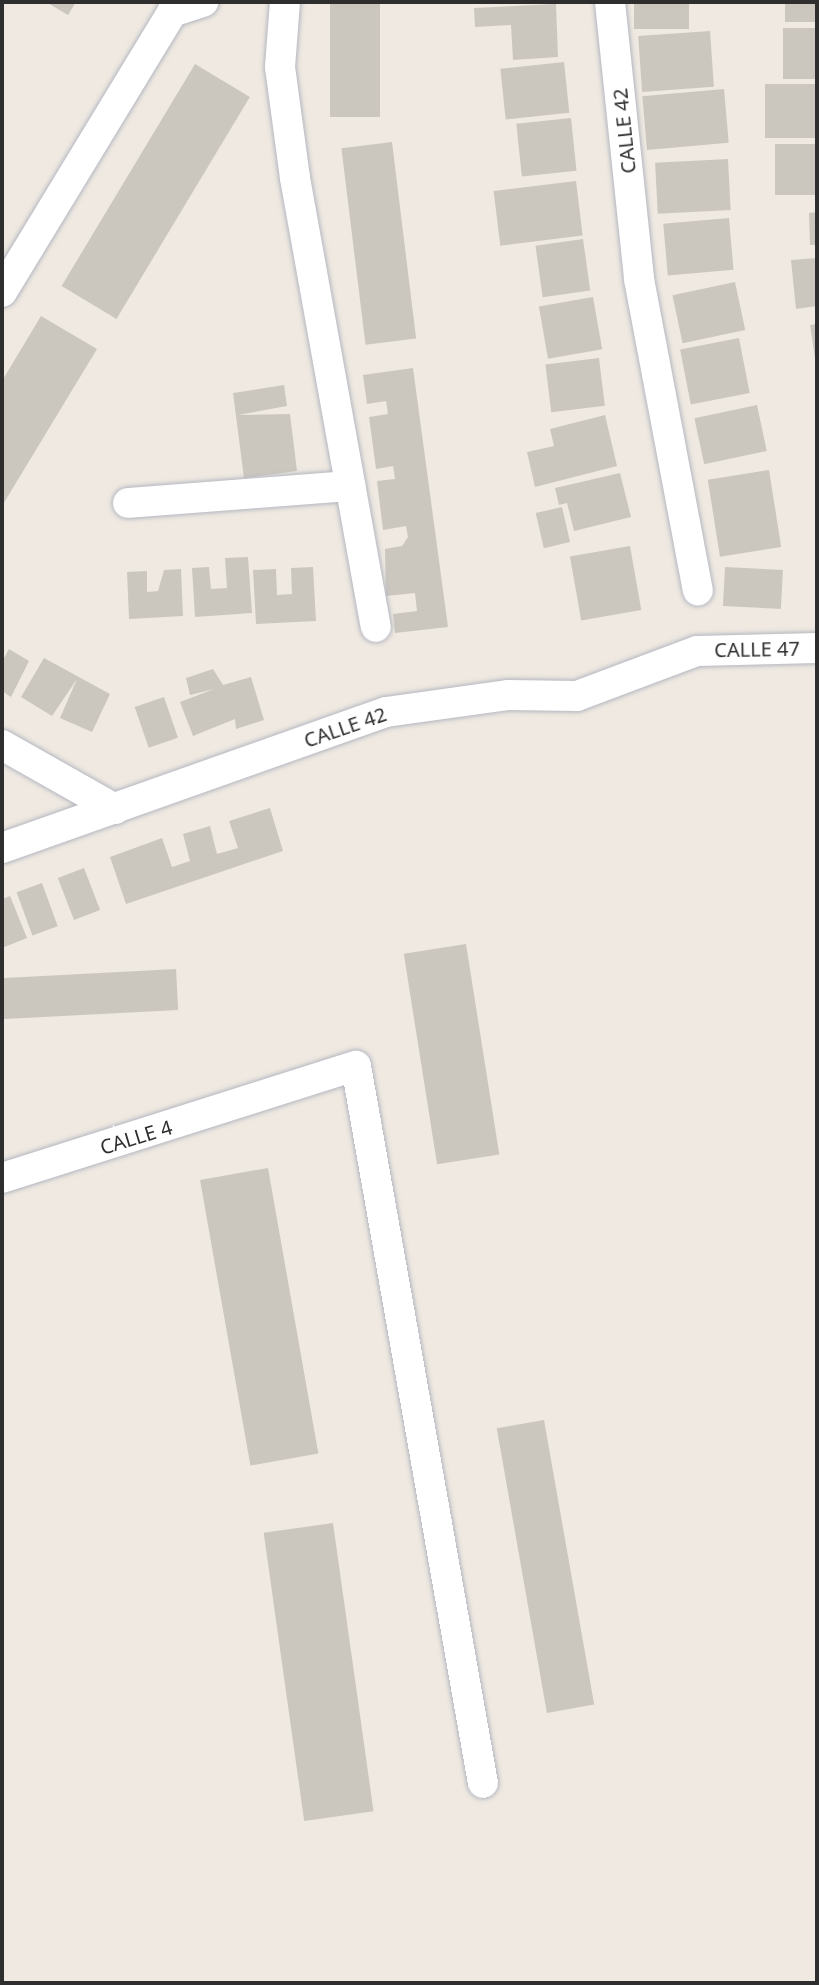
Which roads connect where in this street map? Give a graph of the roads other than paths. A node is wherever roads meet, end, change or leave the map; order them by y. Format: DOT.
graph roads {
  1 [pos="203,2"];
  2 [pos="285,2"];
  3 [pos="610,2"];
  4 [pos="2,292"];
  5 [pos="350,486"];
  6 [pos="128,503"];
  7 [pos="698,590"];
  8 [pos="376,627"];
  9 [pos="817,648"];
  10 [pos="697,651"];
  11 [pos="2,745"];
  12 [pos="115,809"];
  13 [pos="2,848"];
  14 [pos="2,1178"];
  15 [pos="483,1783"];
  1 -- 4 [label="street"];
  2 -- 5 [label="street"];
  3 -- 7 [label="street, CALLE 42"];
  5 -- 6 [label="street"];
  5 -- 8 [label="street"];
  9 -- 10 [label="street, CALLE 47"];
  10 -- 12 [label="street, CALLE 42"];
  11 -- 12 [label="street"];
  12 -- 13 [label="street, CALLE 42"];
  14 -- 15 [label="street, CALLE 4"];
}
